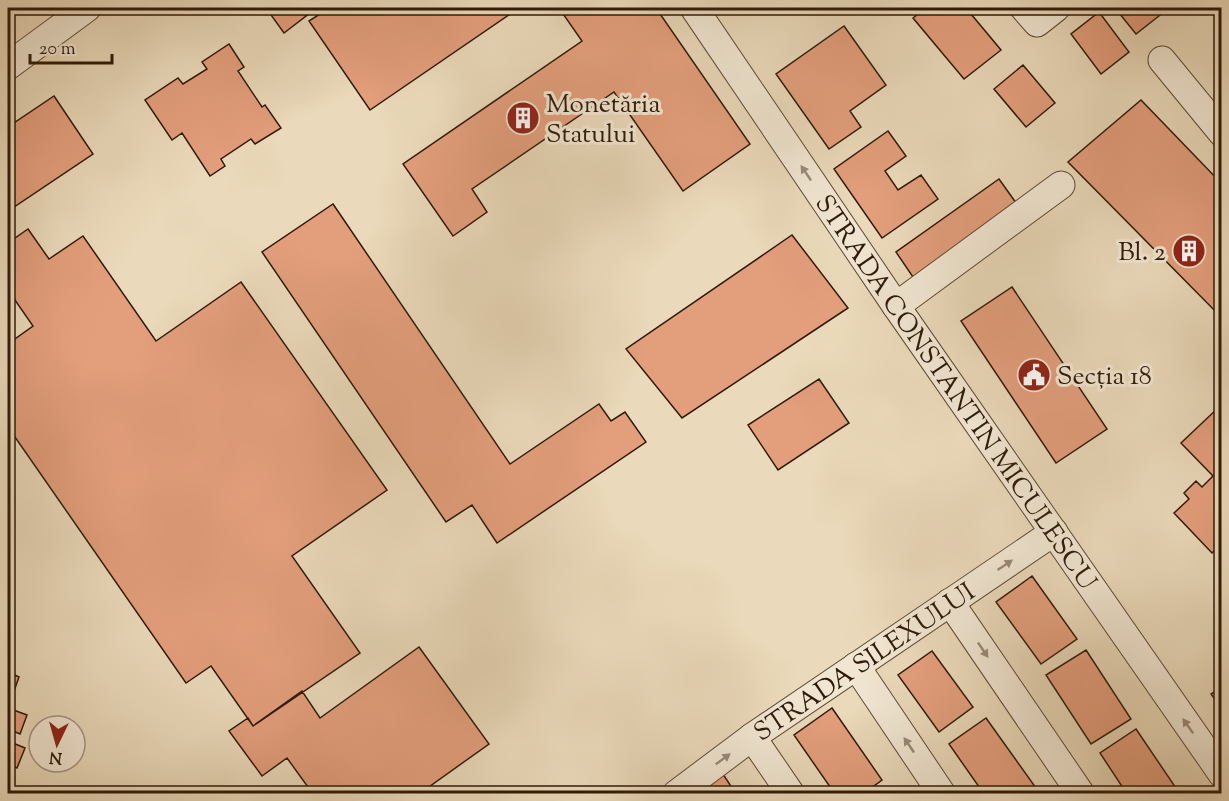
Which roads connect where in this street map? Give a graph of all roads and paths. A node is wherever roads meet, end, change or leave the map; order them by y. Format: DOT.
graph roads {
  1 [pos="87,8"];
  2 [pos="694,8"];
  3 [pos="1024,8"];
  4 [pos="1056,8"];
  5 [pos="1162,60"];
  6 [pos="8,66"];
  7 [pos="1221,133"];
  8 [pos="1061,185"];
  9 [pos="896,306"];
  10 [pos="1054,532"];
  11 [pos="950,602"];
  12 [pos="856,666"];
  13 [pos="752,737"];
  14 [pos="1221,774"];
  15 [pos="676,794"];
  16 [pos="791,794"];
  17 [pos="942,794"];
  18 [pos="1081,794"];
  1 -- 6 [label="street"];
  9 -- 2 [label="street, STRADA CONSTANTIN MICULESCU, one-way"];
  3 -- 4 [label="street"];
  5 -- 7 [label="street"];
  8 -- 9 [label="street"];
  9 -- 10 [label="street, STRADA CONSTANTIN MICULESCU"];
  11 -- 10 [label="street, STRADA SILEXULUI, one-way"];
  14 -- 10 [label="street, STRADA CONSTANTIN MICULESCU, one-way"];
  11 -- 12 [label="street, STRADA SILEXULUI"];
  11 -- 18 [label="street, one-way"];
  12 -- 13 [label="street, STRADA SILEXULUI"];
  17 -- 12 [label="street, one-way"];
  15 -- 13 [label="street, STRADA SILEXULUI, one-way"];
  13 -- 16 [label="street"];
}
